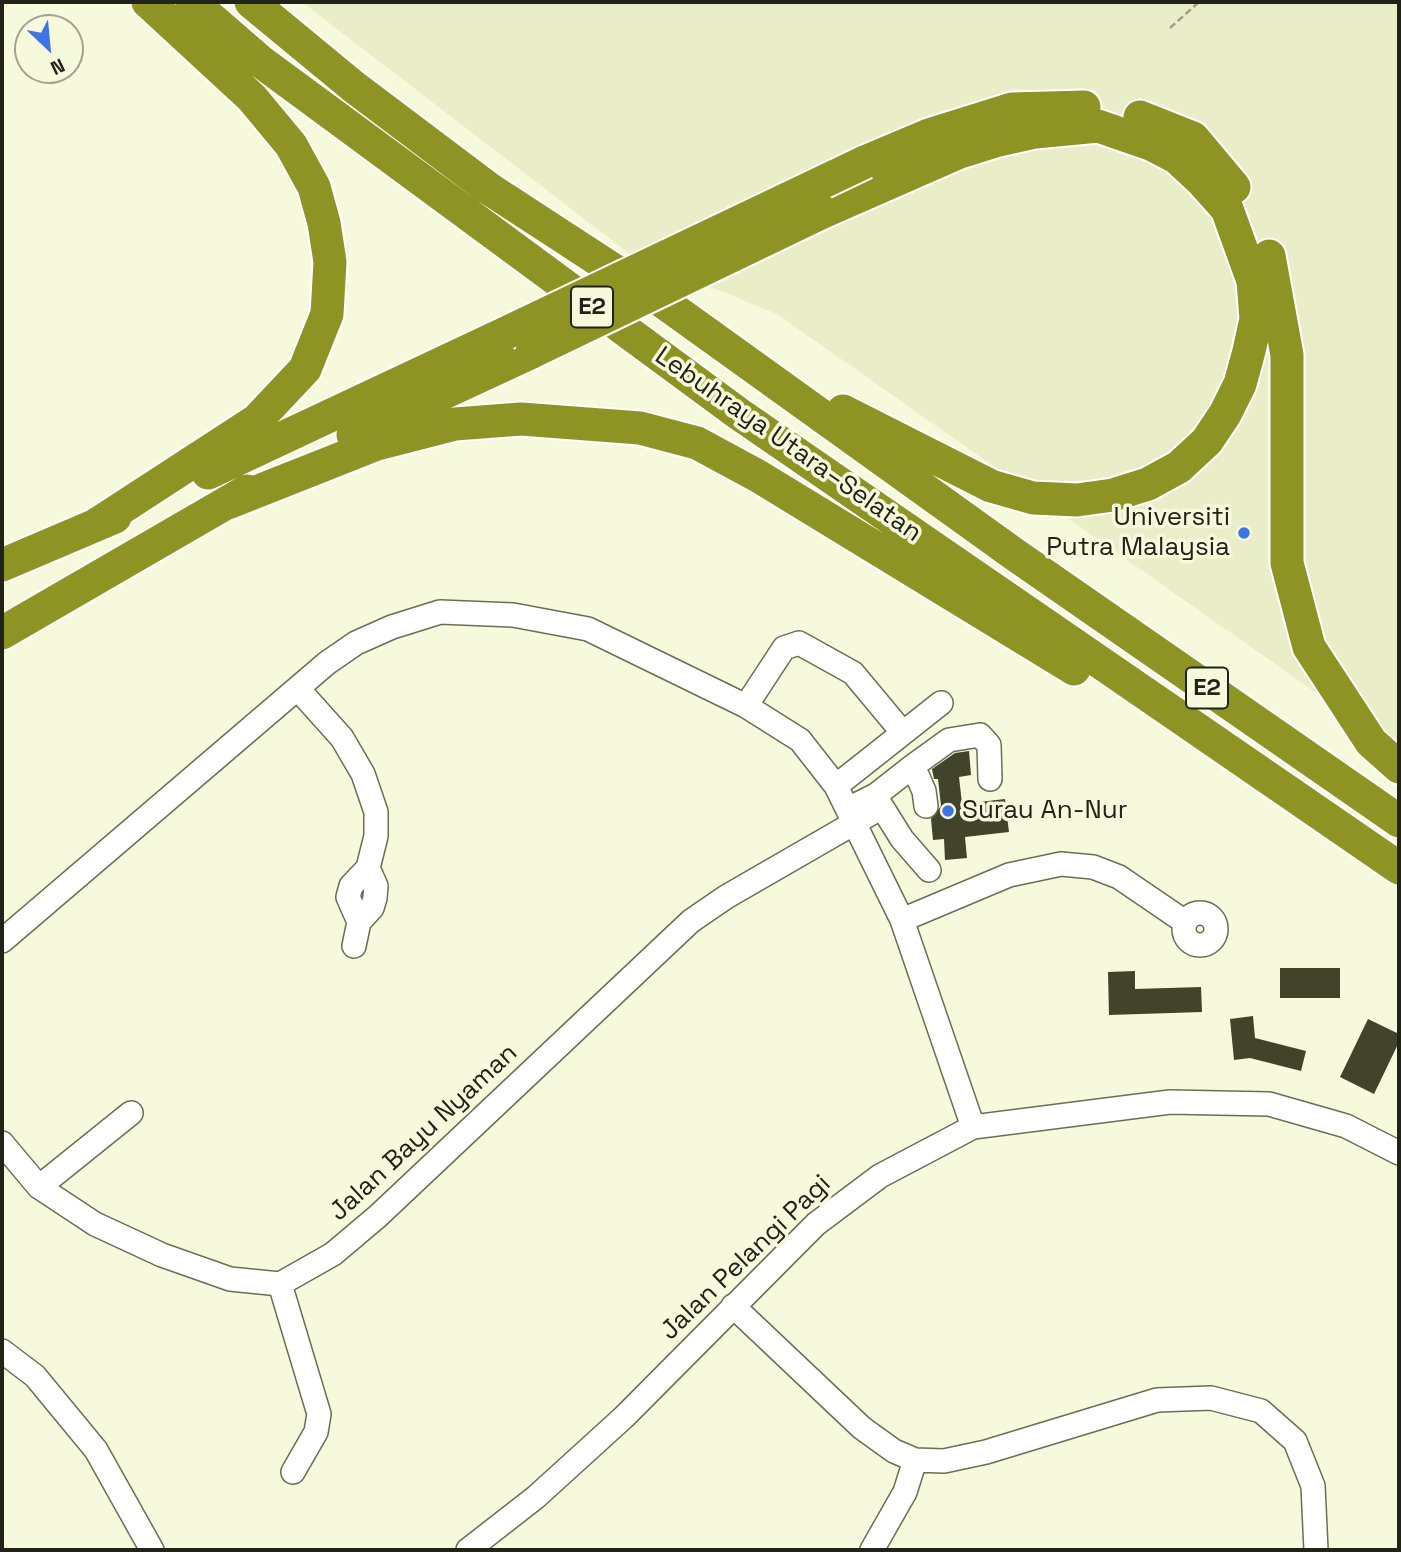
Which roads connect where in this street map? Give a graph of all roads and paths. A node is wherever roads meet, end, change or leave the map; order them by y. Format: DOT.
graph roads {
  1 [pos="148,2"];
  2 [pos="192,2"];
  3 [pos="251,2"];
  4 [pos="1199,2"];
  5 [pos="1170,28"];
  6 [pos="519,342"];
  7 [pos="771,378"];
  8 [pos="228,503"];
  9 [pos="94,526"];
  10 [pos="2,565"];
  11 [pos="2,633"];
  12 [pos="299,690"];
  13 [pos="941,703"];
  14 [pos="747,706"];
  15 [pos="903,733"];
  16 [pos="913,766"];
  17 [pos="1399,767"];
  18 [pos="990,779"];
  19 [pos="836,786"];
  20 [pos="879,801"];
  21 [pos="926,806"];
  22 [pos="851,815"];
  23 [pos="1328,817"];
  24 [pos="1399,821"];
  25 [pos="1399,868"];
  26 [pos="929,870"];
  27 [pos="902,920"];
  28 [pos="1185,922"];
  29 [pos="2,941"];
  30 [pos="354,946"];
  31 [pos="131,1113"];
  32 [pos="973,1127"];
  33 [pos="2,1143"];
  34 [pos="1399,1153"];
  35 [pos="39,1187"];
  36 [pos="280,1284"];
  37 [pos="733,1306"];
  38 [pos="2,1351"];
  39 [pos="920,1461"];
  40 [pos="293,1472"];
  41 [pos="152,1550"];
  42 [pos="468,1550"];
  43 [pos="872,1550"];
  44 [pos="882,1550"];
  45 [pos="1316,1550"];
  1 -- 9 [label="highway"];
  2 -- 23 [label="highway, Lebuhraya Utara–Selatan / E2"];
  3 -- 7 [label="highway, Lebuhraya Utara–Selatan / E2"];
  4 -- 5 [label="path"];
  6 -- 7 [label="highway, bridge"];
  6 -- 8 [label="highway"];
  6 -- 9 [label="highway"];
  6 -- 17 [label="highway, bridge"];
  7 -- 24 [label="highway, Lebuhraya Utara–Selatan / E2"];
  8 -- 11 [label="highway"];
  8 -- 23 [label="highway"];
  9 -- 10 [label="highway"];
  12 -- 14 [label="street"];
  12 -- 29 [label="street"];
  12 -- 30 [label="street"];
  13 -- 15 [label="street"];
  14 -- 15 [label="street"];
  14 -- 19 [label="street"];
  15 -- 19 [label="street"];
  16 -- 18 [label="street, Jalan Bayu Nyaman"];
  16 -- 20 [label="street, Jalan Bayu Nyaman"];
  16 -- 21 [label="street"];
  19 -- 22 [label="street"];
  20 -- 22 [label="street, Jalan Bayu Nyaman"];
  20 -- 26 [label="street"];
  22 -- 27 [label="street"];
  22 -- 36 [label="street, Jalan Bayu Nyaman"];
  23 -- 25 [label="highway, Lebuhraya Utara–Selatan / E2"];
  27 -- 28 [label="street"];
  27 -- 32 [label="street"];
  31 -- 35 [label="street"];
  32 -- 34 [label="street, Jalan Pelangi Pagi"];
  32 -- 37 [label="street, Jalan Pelangi Pagi"];
  33 -- 35 [label="street"];
  35 -- 36 [label="street"];
  36 -- 40 [label="street"];
  37 -- 39 [label="street"];
  37 -- 42 [label="street, Jalan Pelangi Pagi"];
  38 -- 41 [label="street"];
  39 -- 43 [label="street"];
  39 -- 44 [label="street"];
  39 -- 45 [label="street"];
}
